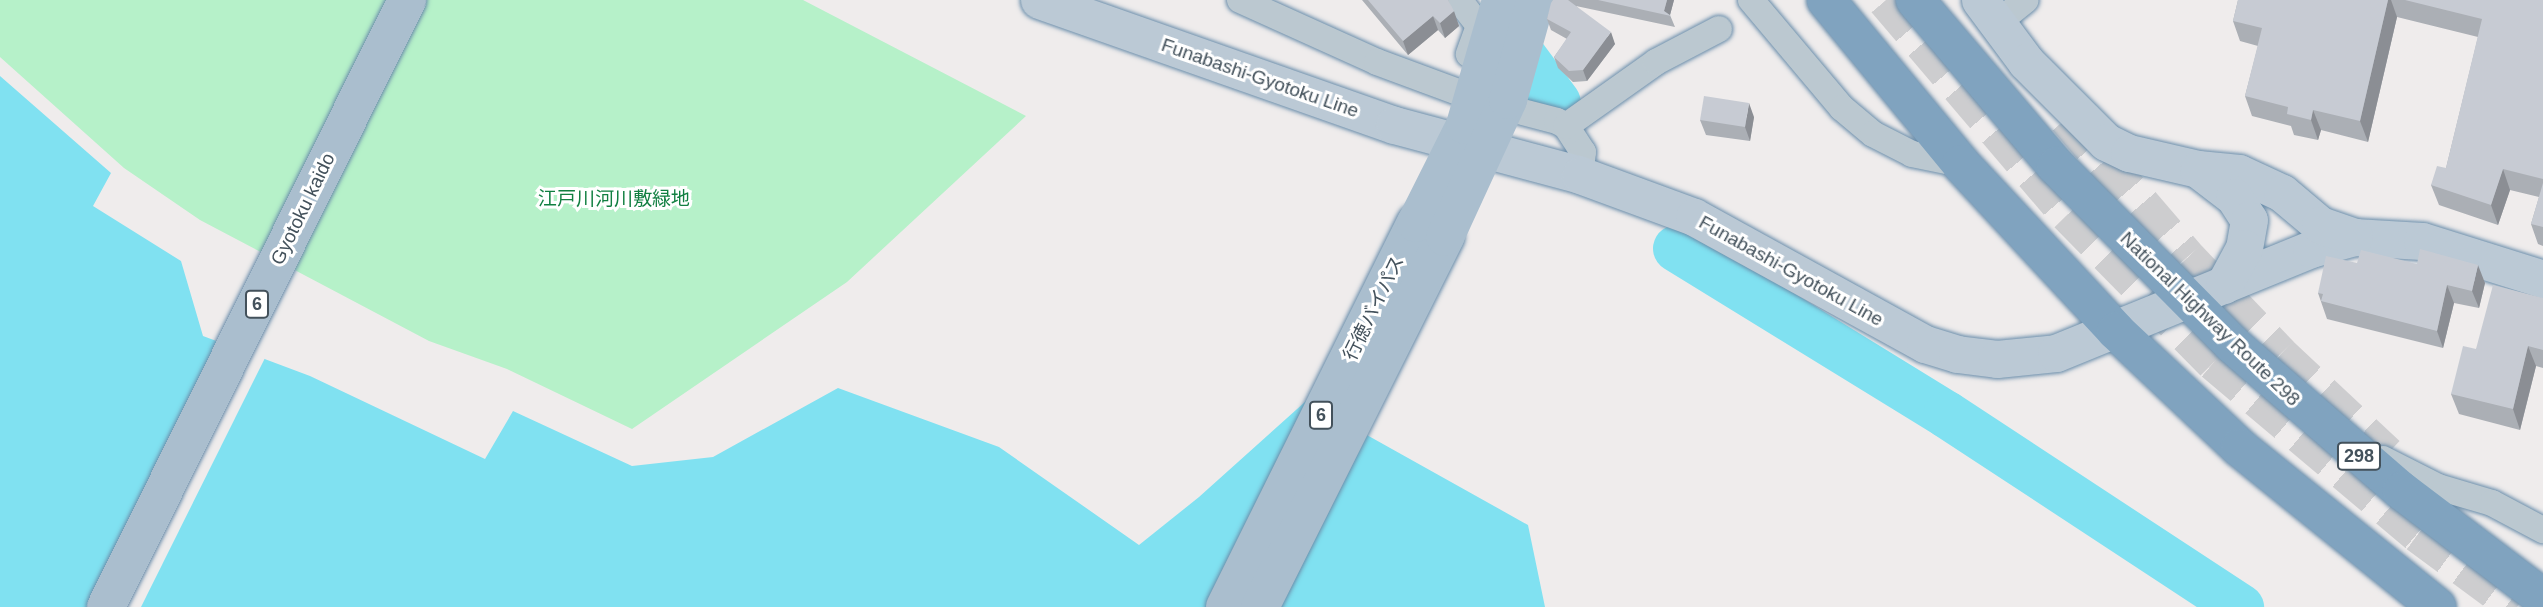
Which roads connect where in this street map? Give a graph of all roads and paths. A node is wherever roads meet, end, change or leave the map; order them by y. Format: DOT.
graph roads {
  1 [pos="407,0"];
  2 [pos="1039,0"];
  3 [pos="1240,0"];
  4 [pos="1460,0"];
  5 [pos="1501,0"];
  6 [pos="1516,0"];
  7 [pos="1536,0"];
  8 [pos="1751,0"];
  9 [pos="1826,0"];
  10 [pos="2026,0"];
  11 [pos="1917,2"];
  12 [pos="1988,12"];
  13 [pos="1719,29"];
  14 [pos="1456,91"];
  15 [pos="1488,103"];
  16 [pos="1566,126"];
  17 [pos="1961,164"];
  18 [pos="2198,169"];
  19 [pos="1580,175"];
  20 [pos="2354,237"];
  21 [pos="2543,279"];
  22 [pos="2224,285"];
  23 [pos="2187,300"];
  24 [pos="2116,331"];
  25 [pos="2332,433"];
  26 [pos="2543,530"];
  27 [pos="2543,598"];
  28 [pos="106,607"];
  29 [pos="1225,607"];
  30 [pos="1260,607"];
  31 [pos="2437,607"];
  1 -- 28 [label="main road, Gyotoku kaido / 6"];
  2 -- 19 [label="main road, Funabashi-Gyotoku Line"];
  3 -- 14 [label="street"];
  4 -- 14 [label="street"];
  5 -- 29 [label="main road, 行徳バイパス / 6, bridge"];
  6 -- 15 [label="street"];
  7 -- 30 [label="main road, 行徳バイパス / 6, bridge"];
  8 -- 17 [label="street"];
  9 -- 17 [label="highway"];
  10 -- 12 [label="street"];
  11 -- 23 [label="highway, National Highway Route 298 / 298"];
  12 -- 18 [label="main road"];
  13 -- 16 [label="street"];
  14 -- 15 [label="street"];
  15 -- 16 [label="street"];
  16 -- 19 [label="street"];
  17 -- 24 [label="highway"];
  18 -- 20 [label="main road"];
  18 -- 22 [label="main road"];
  19 -- 24 [label="main road, Funabashi-Gyotoku Line"];
  20 -- 21 [label="main road, Funabashi-Gyotoku Line"];
  20 -- 22 [label="main road, Funabashi-Gyotoku Line"];
  22 -- 23 [label="main road, Funabashi-Gyotoku Line"];
  23 -- 24 [label="main road, Funabashi-Gyotoku Line"];
  23 -- 25 [label="highway, National Highway Route 298 / 298"];
  24 -- 31 [label="highway"];
  25 -- 26 [label="street"];
  25 -- 27 [label="highway, National Highway Route 298 / 298"];
}
